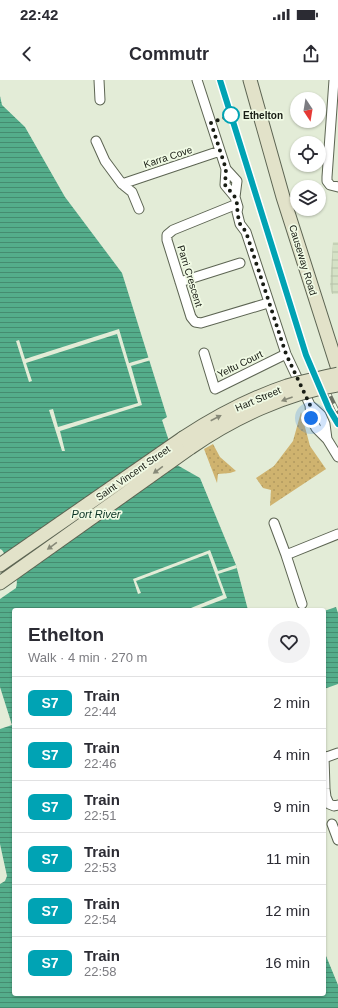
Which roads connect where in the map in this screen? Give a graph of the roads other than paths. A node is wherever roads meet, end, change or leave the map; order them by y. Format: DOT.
graph roads {
  1 [pos="99,80"];
  2 [pos="197,80"];
  3 [pos="250,80"];
  4 [pos="334,80"];
  5 [pos="100,100"];
  6 [pos="96,141"];
  7 [pos="220,151"];
  8 [pos="122,184"];
  9 [pos="338,187"];
  10 [pos="237,203"];
  11 [pos="138,209"];
  12 [pos="240,263"];
  13 [pos="180,282"];
  14 [pos="268,303"];
  15 [pos="204,353"];
  16 [pos="286,354"];
  17 [pos="338,369"];
  18 [pos="338,374"];
  19 [pos="338,385"];
  20 [pos="187,443"];
  21 [pos="338,457"];
  22 [pos="274,523"];
  23 [pos="338,534"];
  24 [pos="286,555"];
  25 [pos="2,563"];
  26 [pos="0,583"];
  27 [pos="302,604"];
  28 [pos="338,753"];
  29 [pos="326,756"];
  30 [pos="326,797"];
  31 [pos="338,805"];
  32 [pos="332,824"];
  33 [pos="338,840"];
  1 -- 5 [label="street"];
  2 -- 7 [label="street"];
  3 -- 17 [label="main road, Causeway Road"];
  4 -- 9 [label="street"];
  6 -- 8 [label="street"];
  7 -- 8 [label="street, Karra Cove"];
  7 -- 10 [label="street"];
  8 -- 11 [label="street"];
  10 -- 13 [label="street, Parri Crescent"];
  10 -- 14 [label="street"];
  12 -- 13 [label="street"];
  13 -- 14 [label="street, Parri Crescent"];
  14 -- 16 [label="street"];
  15 -- 16 [label="street, Yeltu Court"];
  16 -- 21 [label="street"];
  20 -- 18 [label="main road, Hart Street, one-way, bridge"];
  19 -- 20 [label="main road, Hart Street, one-way, bridge"];
  20 -- 25 [label="main road, Saint Vincent Street"];
  20 -- 26 [label="main road, Saint Vincent Street, one-way"];
  22 -- 24 [label="street"];
  23 -- 24 [label="street"];
  24 -- 27 [label="street"];
  28 -- 29 [label="street"];
  30 -- 31 [label="street"];
  32 -- 33 [label="street"];
}
